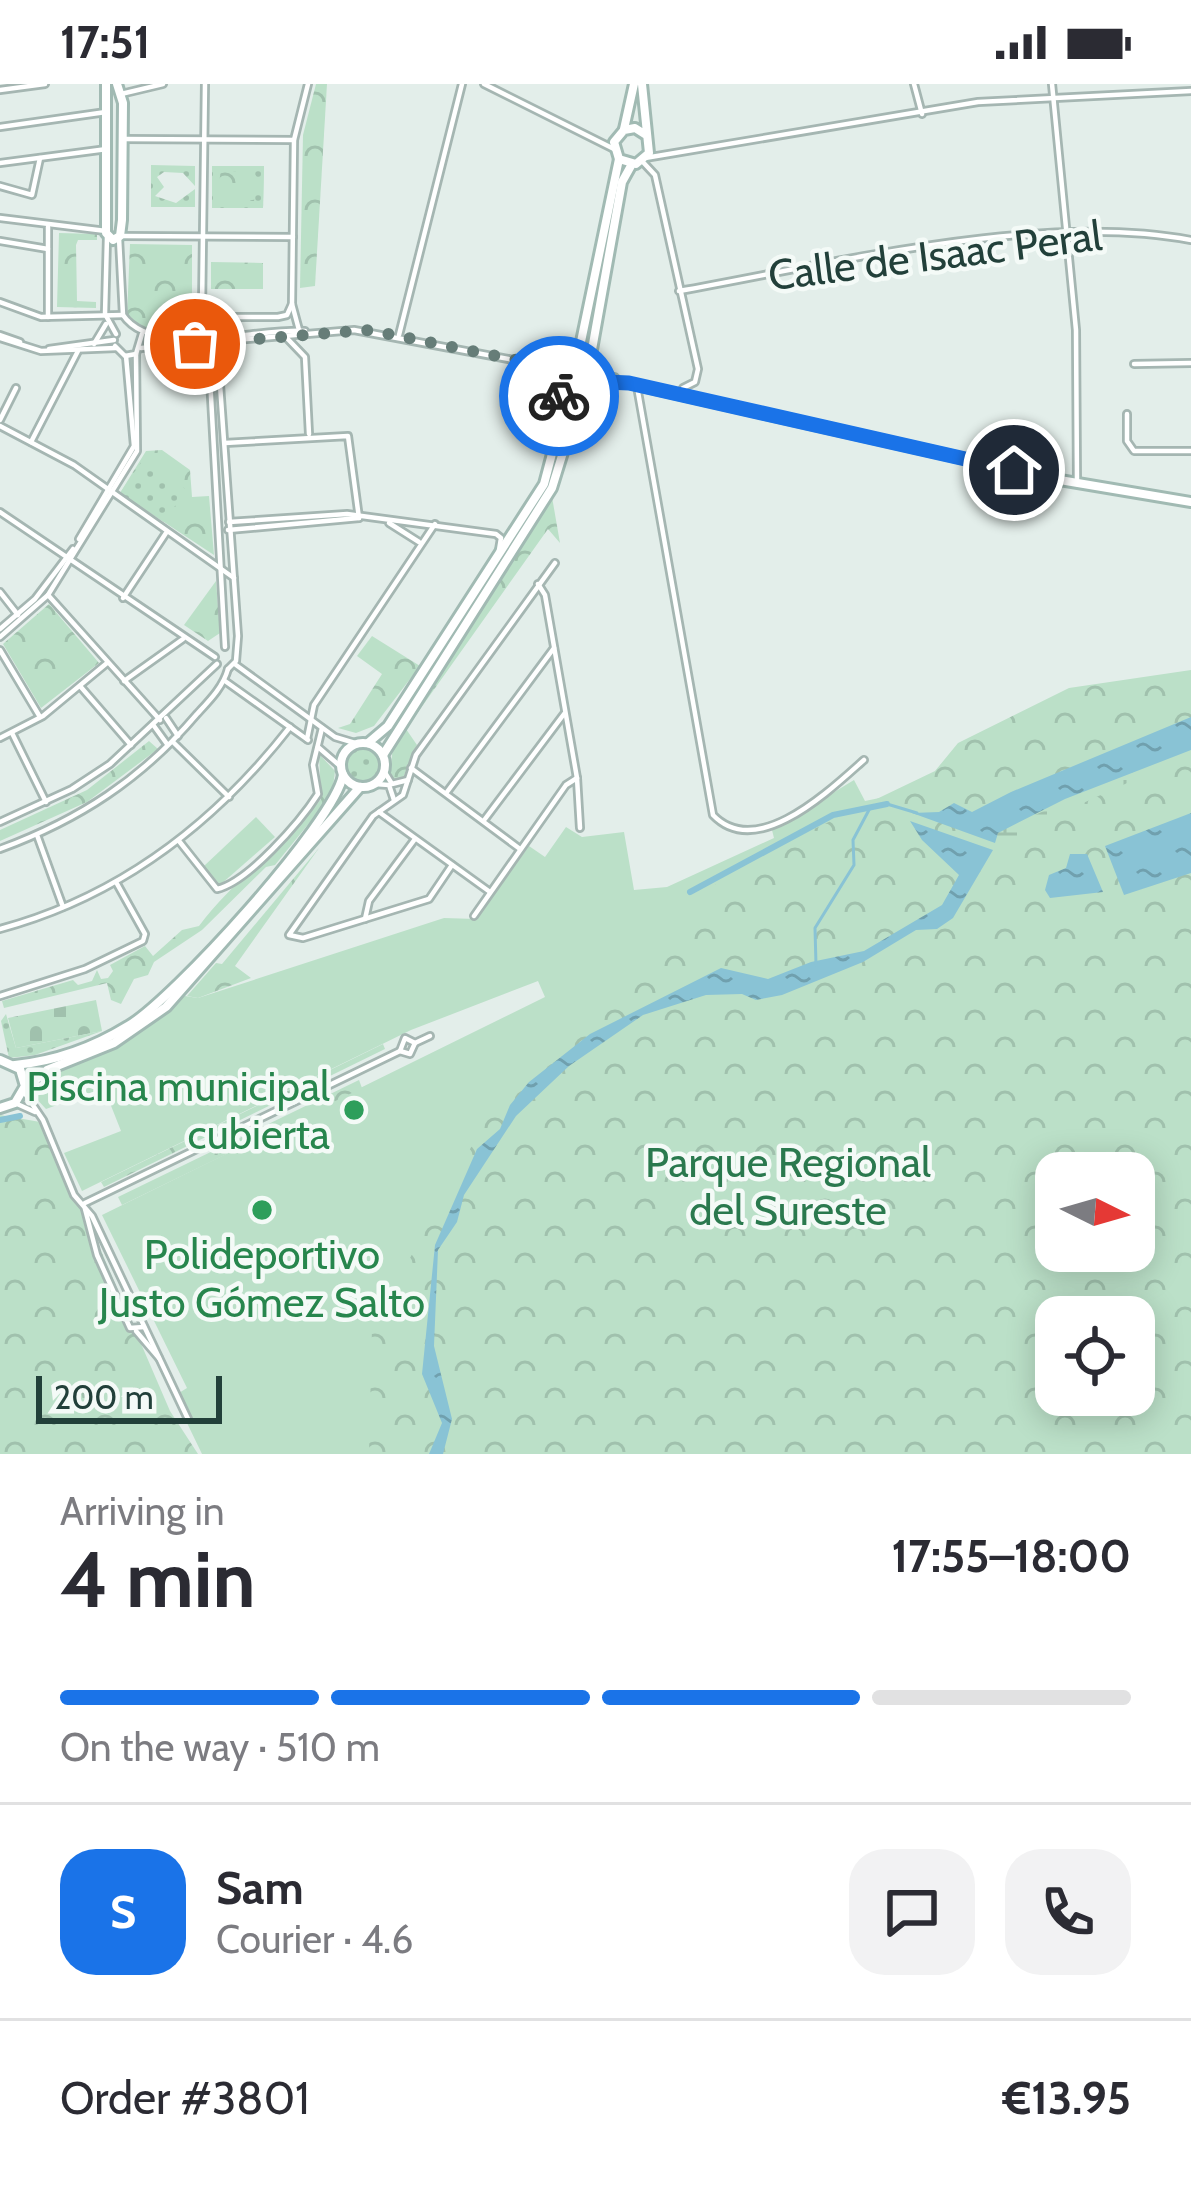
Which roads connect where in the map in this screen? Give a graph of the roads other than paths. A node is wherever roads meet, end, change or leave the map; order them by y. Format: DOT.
graph roads {
  1 [pos="45,84"];
  2 [pos="163,84"];
  3 [pos="205,84"];
  4 [pos="308,84"];
  5 [pos="462,84"];
  6 [pos="484,84"];
  7 [pos="517,84"];
  8 [pos="638,84"];
  9 [pos="914,84"];
  10 [pos="1052,84"];
  11 [pos="1186,88"];
  12 [pos="116,89"];
  13 [pos="0,91"];
  14 [pos="1053,97"];
  15 [pos="513,98"];
  16 [pos="106,112"];
  17 [pos="922,114"];
  18 [pos="0,127"];
  19 [pos="620,133"];
  20 [pos="646,135"];
  21 [pos="123,139"];
  22 [pos="204,139"];
  23 [pos="601,139"];
  24 [pos="294,140"];
  25 [pos="650,146"];
  26 [pos="106,148"];
  27 [pos="614,148"];
  28 [pos="666,156"];
  29 [pos="40,158"];
  30 [pos="619,159"];
  31 [pos="644,160"];
  32 [pos="0,164"];
  33 [pos="632,164"];
  34 [pos="655,175"];
  35 [pos="0,186"];
  36 [pos="0,218"];
  37 [pos="49,224"];
  38 [pos="106,233"];
  39 [pos="1067,233"];
  40 [pos="120,234"];
  41 [pos="202,236"];
  42 [pos="293,237"];
  43 [pos="1191,240"];
  44 [pos="0,242"];
  45 [pos="49,249"];
  46 [pos="679,291"];
  47 [pos="0,302"];
  48 [pos="292,304"];
  49 [pos="106,314"];
  50 [pos="123,315"];
  51 [pos="48,317"];
  52 [pos="278,317"];
  53 [pos="106,324"];
  54 [pos="130,327"];
  55 [pos="297,329"];
  56 [pos="310,332"];
  57 [pos="142,334"];
  58 [pos="284,335"];
  59 [pos="399,335"];
  60 [pos="0,336"];
  61 [pos="115,337"];
  62 [pos="212,341"];
  63 [pos="226,342"];
  64 [pos="91,344"];
  65 [pos="190,344"];
  66 [pos="116,348"];
  67 [pos="77,351"];
  68 [pos="139,351"];
  69 [pos="59,352"];
  70 [pos="218,352"];
  71 [pos="208,355"];
  72 [pos="126,356"];
  73 [pos="1191,363"];
  74 [pos="536,364"];
  75 [pos="1134,364"];
  76 [pos="569,369"];
  77 [pos="590,374"];
  78 [pos="62,380"];
  79 [pos="629,383"];
  80 [pos="556,386"];
  81 [pos="16,388"];
  82 [pos="683,388"];
  83 [pos="594,392"];
  84 [pos="638,392"];
  85 [pos="560,398"];
  86 [pos="582,405"];
  87 [pos="1127,414"];
  88 [pos="0,423"];
  89 [pos="310,437"];
  90 [pos="32,442"];
  91 [pos="225,443"];
  92 [pos="1191,451"];
  93 [pos="1014,470"];
  94 [pos="1036,476"];
  95 [pos="1077,484"];
  96 [pos="107,493"];
  97 [pos="1191,502"];
  98 [pos="3,514"];
  99 [pos="359,518"];
  100 [pos="383,520"];
  101 [pos="423,522"];
  102 [pos="0,523"];
  103 [pos="436,524"];
  104 [pos="231,526"];
  105 [pos="221,527"];
  106 [pos="166,533"];
  107 [pos="419,542"];
  108 [pos="497,556"];
  109 [pos="68,559"];
  110 [pos="555,563"];
  111 [pos="224,571"];
  112 [pos="234,578"];
  113 [pos="538,584"];
  114 [pos="0,592"];
  115 [pos="48,595"];
  116 [pos="123,598"];
  117 [pos="18,615"];
  118 [pos="0,633"];
  119 [pos="183,639"];
  120 [pos="225,647"];
  121 [pos="554,648"];
  122 [pos="0,650"];
  123 [pos="216,660"];
  124 [pos="107,663"];
  125 [pos="233,663"];
  126 [pos="124,681"];
  127 [pos="225,681"];
  128 [pos="80,686"];
  129 [pos="566,712"];
  130 [pos="40,718"];
  131 [pos="162,718"];
  132 [pos="309,718"];
  133 [pos="154,726"];
  134 [pos="290,727"];
  135 [pos="322,728"];
  136 [pos="13,733"];
  137 [pos="0,738"];
  138 [pos="307,739"];
  139 [pos="174,741"];
  140 [pos="368,742"];
  141 [pos="355,743"];
  142 [pos="316,745"];
  143 [pos="132,746"];
  144 [pos="383,755"];
  145 [pos="863,760"];
  146 [pos="411,768"];
  147 [pos="342,771"];
  148 [pos="384,771"];
  149 [pos="578,778"];
  150 [pos="408,780"];
  151 [pos="375,784"];
  152 [pos="360,787"];
  153 [pos="447,792"];
  154 [pos="229,797"];
  155 [pos="46,802"];
  156 [pos="394,804"];
  157 [pos="379,812"];
  158 [pos="485,819"];
  159 [pos="0,822"];
  160 [pos="580,828"];
  161 [pos="37,836"];
  162 [pos="415,839"];
  163 [pos="179,841"];
  164 [pos="0,849"];
  165 [pos="520,849"];
  166 [pos="452,866"];
  167 [pos="116,882"];
  168 [pos="490,892"];
  169 [pos="63,908"];
  170 [pos="474,916"];
  171 [pos="365,919"];
  172 [pos="0,929"];
  173 [pos="0,996"];
  174 [pos="430,1036"];
  175 [pos="6,1060"];
  176 [pos="24,1091"];
  177 [pos="15,1103"];
  178 [pos="0,1108"];
  179 [pos="40,1115"];
  180 [pos="85,1203"];
  181 [pos="145,1327"];
  182 [pos="136,1331"];
  183 [pos="161,1360"];
  184 [pos="188,1419"];
  1 -- 13 [label="street"];
  2 -- 12 [label="street"];
  3 -- 22 [label="street"];
  4 -- 24 [label="street"];
  5 -- 59 [label="street"];
  6 -- 15 [label="street"];
  7 -- 15 [label="street"];
  8 -- 19 [label="main road"];
  8 -- 20 [label="main road"];
  9 -- 17 [label="street"];
  10 -- 14 [label="street"];
  11 -- 14 [label="street"];
  12 -- 16 [label="main road"];
  12 -- 21 [label="main road"];
  14 -- 17 [label="street"];
  14 -- 39 [label="street"];
  15 -- 23 [label="street"];
  16 -- 18 [label="street"];
  16 -- 26 [label="main road"];
  17 -- 28 [label="street"];
  19 -- 20 [label="main road"];
  19 -- 23 [label="street"];
  19 -- 27 [label="main road"];
  20 -- 25 [label="main road"];
  21 -- 22 [label="street"];
  21 -- 40 [label="main road"];
  22 -- 24 [label="street"];
  22 -- 41 [label="street"];
  23 -- 27 [label="street"];
  24 -- 42 [label="street"];
  25 -- 28 [label="street"];
  25 -- 31 [label="main road"];
  26 -- 29 [label="street"];
  26 -- 38 [label="main road"];
  27 -- 30 [label="main road"];
  28 -- 31 [label="street"];
  28 -- 34 [label="street"];
  29 -- 32 [label="street"];
  29 -- 35 [label="street"];
  30 -- 33 [label="main road"];
  30 -- 76 [label="main road"];
  31 -- 33 [label="main road"];
  31 -- 34 [label="street"];
  33 -- 77 [label="main road"];
  34 -- 46 [label="street"];
  36 -- 37 [label="street"];
  37 -- 38 [label="street"];
  37 -- 45 [label="street"];
  38 -- 40 [label="main road"];
  38 -- 49 [label="street"];
  39 -- 43 [label="street, Calle de Isaac Peral"];
  39 -- 46 [label="street, Calle de Isaac Peral"];
  39 -- 95 [label="street"];
  40 -- 41 [label="street"];
  40 -- 50 [label="street"];
  41 -- 42 [label="street"];
  41 -- 52 [label="street"];
  42 -- 48 [label="street"];
  44 -- 45 [label="street"];
  45 -- 51 [label="street"];
  46 -- 82 [label="street"];
  47 -- 51 [label="street"];
  48 -- 52 [label="street"];
  48 -- 55 [label="street"];
  49 -- 50 [label="street"];
  49 -- 51 [label="street"];
  49 -- 53 [label="street"];
  50 -- 54 [label="street"];
  52 -- 55 [label="street"];
  53 -- 61 [label="street"];
  53 -- 64 [label="street"];
  54 -- 57 [label="street"];
  54 -- 61 [label="street"];
  55 -- 56 [label="street"];
  55 -- 62 [label="street"];
  56 -- 58 [label="street"];
  56 -- 59 [label="street"];
  57 -- 62 [label="street"];
  57 -- 68 [label="street"];
  58 -- 63 [label="street"];
  58 -- 89 [label="street"];
  59 -- 74 [label="street"];
  60 -- 64 [label="street"];
  60 -- 69 [label="street"];
  61 -- 64 [label="street"];
  61 -- 66 [label="street"];
  62 -- 63 [label="street"];
  62 -- 65 [label="street"];
  62 -- 70 [label="street"];
  62 -- 71 [label="street"];
  63 -- 70 [label="street"];
  64 -- 67 [label="street"];
  65 -- 68 [label="street"];
  65 -- 71 [label="street"];
  66 -- 67 [label="street"];
  66 -- 72 [label="street"];
  67 -- 69 [label="street"];
  67 -- 78 [label="street"];
  68 -- 72 [label="street"];
  68 -- 96 [label="street"];
  69 -- 78 [label="street"];
  70 -- 91 [label="street"];
  71 -- 105 [label="street"];
  72 -- 96 [label="street"];
  73 -- 75 [label="street"];
  74 -- 76 [label="main road"];
  74 -- 80 [label="main road"];
  76 -- 77 [label="main road"];
  76 -- 80 [label="main road"];
  77 -- 79 [label="main road"];
  77 -- 83 [label="main road"];
  78 -- 90 [label="street"];
  79 -- 83 [label="main road"];
  79 -- 93 [label="main road"];
  80 -- 85 [label="main road"];
  81 -- 88 [label="street"];
  83 -- 86 [label="main road"];
  84 -- 145 [label="street"];
  85 -- 86 [label="main road"];
  85 -- 108 [label="main road"];
  86 -- 144 [label="main road"];
  87 -- 92 [label="street"];
  88 -- 90 [label="street"];
  89 -- 91 [label="street"];
  89 -- 99 [label="street"];
  90 -- 96 [label="street"];
  91 -- 104 [label="street"];
  93 -- 94 [label="main road"];
  93 -- 94 [label="main road"];
  94 -- 95 [label="main road"];
  95 -- 97 [label="main road"];
  96 -- 106 [label="street"];
  96 -- 109 [label="street"];
  98 -- 102 [label="street"];
  98 -- 109 [label="street"];
  99 -- 100 [label="street"];
  99 -- 104 [label="street"];
  100 -- 101 [label="street"];
  100 -- 107 [label="street"];
  101 -- 103 [label="street"];
  101 -- 107 [label="street"];
  103 -- 107 [label="street"];
  103 -- 108 [label="street"];
  104 -- 105 [label="street"];
  104 -- 112 [label="street"];
  105 -- 111 [label="street"];
  106 -- 111 [label="street"];
  106 -- 116 [label="street"];
  107 -- 132 [label="street"];
  108 -- 140 [label="main road"];
  109 -- 115 [label="street"];
  109 -- 116 [label="street"];
  109 -- 117 [label="street"];
  110 -- 113 [label="street"];
  111 -- 112 [label="street"];
  111 -- 120 [label="street"];
  112 -- 125 [label="street"];
  113 -- 121 [label="street"];
  113 -- 146 [label="street"];
  114 -- 117 [label="street"];
  115 -- 118 [label="street"];
  115 -- 124 [label="street"];
  116 -- 119 [label="street"];
  117 -- 118 [label="street"];
  119 -- 123 [label="street"];
  119 -- 126 [label="street"];
  120 -- 123 [label="street"];
  120 -- 125 [label="street"];
  121 -- 129 [label="street"];
  121 -- 153 [label="street"];
  122 -- 130 [label="street"];
  123 -- 125 [label="street"];
  123 -- 131 [label="street"];
  124 -- 126 [label="street"];
  124 -- 128 [label="street"];
  125 -- 127 [label="street"];
  125 -- 132 [label="street"];
  126 -- 131 [label="street"];
  127 -- 134 [label="street"];
  127 -- 139 [label="street"];
  128 -- 130 [label="street"];
  128 -- 143 [label="street"];
  129 -- 149 [label="street"];
  129 -- 158 [label="street"];
  130 -- 136 [label="street"];
  131 -- 133 [label="street"];
  131 -- 139 [label="street"];
  132 -- 135 [label="street"];
  132 -- 138 [label="street"];
  133 -- 139 [label="street"];
  133 -- 143 [label="street"];
  134 -- 138 [label="street"];
  134 -- 154 [label="street"];
  135 -- 141 [label="street"];
  135 -- 142 [label="street"];
  136 -- 137 [label="street"];
  136 -- 155 [label="street"];
  138 -- 142 [label="street"];
  139 -- 154 [label="street"];
  139 -- 161 [label="street"];
  140 -- 141 [label="main road"];
  140 -- 144 [label="main road"];
  141 -- 147 [label="main road"];
  142 -- 147 [label="street"];
  142 -- 163 [label="street"];
  143 -- 155 [label="street"];
  144 -- 148 [label="main road"];
  146 -- 150 [label="street"];
  146 -- 153 [label="street"];
  147 -- 152 [label="main road"];
  147 -- 175 [label="main road"];
  148 -- 150 [label="street"];
  148 -- 151 [label="main road"];
  149 -- 160 [label="street"];
  149 -- 165 [label="street"];
  150 -- 156 [label="street"];
  151 -- 152 [label="main road"];
  151 -- 156 [label="street"];
  152 -- 176 [label="main road"];
  153 -- 158 [label="street"];
  154 -- 163 [label="street"];
  155 -- 159 [label="street"];
  156 -- 157 [label="street"];
  157 -- 162 [label="street"];
  157 -- 171 [label="street"];
  158 -- 165 [label="street"];
  161 -- 164 [label="street"];
  161 -- 169 [label="street"];
  162 -- 166 [label="street"];
  162 -- 171 [label="street"];
  163 -- 167 [label="street"];
  165 -- 168 [label="street"];
  166 -- 168 [label="street"];
  166 -- 171 [label="street"];
  167 -- 169 [label="street"];
  167 -- 173 [label="street"];
  168 -- 170 [label="street"];
  169 -- 172 [label="street"];
  174 -- 180 [label="street"];
  175 -- 176 [label="main road"];
  176 -- 177 [label="main road"];
  176 -- 179 [label="street"];
  177 -- 178 [label="main road"];
  177 -- 179 [label="street"];
  179 -- 180 [label="street"];
  180 -- 181 [label="street"];
  180 -- 182 [label="street"];
  181 -- 182 [label="street"];
  181 -- 183 [label="street"];
  182 -- 183 [label="street"];
  183 -- 184 [label="street"];
}
